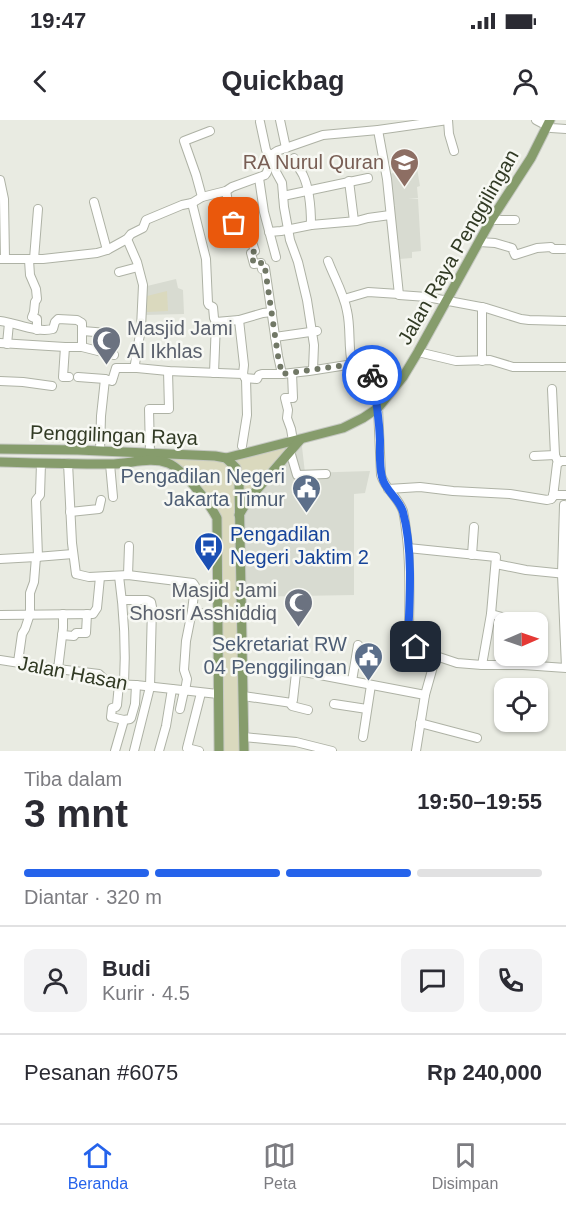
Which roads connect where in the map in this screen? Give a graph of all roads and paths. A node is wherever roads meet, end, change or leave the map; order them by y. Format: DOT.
graph roads {
  1 [pos="280,120"];
  2 [pos="448,120"];
  3 [pos="536,120"];
  4 [pos="260,122"];
  5 [pos="419,122"];
  6 [pos="549,123"];
  7 [pos="566,129"];
  8 [pos="378,130"];
  9 [pos="210,131"];
  10 [pos="286,148"];
  11 [pos="454,151"];
  12 [pos="271,156"];
  13 [pos="294,158"];
  14 [pos="259,178"];
  15 [pos="368,178"];
  16 [pos="0,180"];
  17 [pos="349,181"];
  18 [pos="307,190"];
  19 [pos="226,192"];
  20 [pos="283,196"];
  21 [pos="202,197"];
  22 [pos="94,202"];
  23 [pos="192,203"];
  24 [pos="38,209"];
  25 [pos="390,215"];
  26 [pos="491,220"];
  27 [pos="515,220"];
  28 [pos="354,221"];
  29 [pos="311,225"];
  30 [pos="289,230"];
  31 [pos="269,232"];
  32 [pos="127,239"];
  33 [pos="479,242"];
  34 [pos="564,249"];
  35 [pos="107,250"];
  36 [pos="276,257"];
  37 [pos="2,259"];
  38 [pos="32,259"];
  39 [pos="328,261"];
  40 [pos="138,267"];
  41 [pos="119,272"];
  42 [pos="399,294"];
  43 [pos="344,299"];
  44 [pos="446,300"];
  45 [pos="482,307"];
  46 [pos="272,312"];
  47 [pos="239,320"];
  48 [pos="0,321"];
  49 [pos="566,321"];
  50 [pos="216,322"];
  51 [pos="9,323"];
  52 [pos="37,330"];
  53 [pos="83,331"];
  54 [pos="315,332"];
  55 [pos="275,337"];
  56 [pos="4,343"];
  57 [pos="65,347"];
  58 [pos="82,347"];
  59 [pos="418,352"];
  60 [pos="482,360"];
  61 [pos="352,364"];
  62 [pos="566,367"];
  63 [pos="139,368"];
  64 [pos="313,370"];
  65 [pos="168,371"];
  66 [pos="214,373"];
  67 [pos="292,373"];
  68 [pos="282,374"];
  69 [pos="78,376"];
  70 [pos="244,376"];
  71 [pos="69,377"];
  72 [pos="105,379"];
  73 [pos="0,381"];
  74 [pos="52,386"];
  75 [pos="552,389"];
  76 [pos="378,408"];
  77 [pos="295,443"];
  78 [pos="242,446"];
  79 [pos="0,449"];
  80 [pos="100,451"];
  81 [pos="534,456"];
  82 [pos="151,457"];
  83 [pos="226,459"];
  84 [pos="560,459"];
  85 [pos="0,462"];
  86 [pos="41,463"];
  87 [pos="68,463"];
  88 [pos="110,464"];
  89 [pos="326,474"];
  90 [pos="388,489"];
  91 [pos="566,495"];
  92 [pos="113,497"];
  93 [pos="552,497"];
  94 [pos="101,500"];
  95 [pos="565,505"];
  96 [pos="70,512"];
  97 [pos="239,516"];
  98 [pos="474,527"];
  99 [pos="564,538"];
  100 [pos="129,546"];
  101 [pos="408,548"];
  102 [pos="73,554"];
  103 [pos="472,555"];
  104 [pos="37,557"];
  105 [pos="0,559"];
  106 [pos="496,564"];
  107 [pos="564,574"];
  108 [pos="128,575"];
  109 [pos="119,576"];
  110 [pos="100,577"];
  111 [pos="122,600"];
  112 [pos="192,611"];
  113 [pos="30,614"];
  114 [pos="63,614"];
  115 [pos="87,614"];
  116 [pos="491,614"];
  117 [pos="0,615"];
  118 [pos="494,615"];
  119 [pos="217,617"];
  120 [pos="62,635"];
  121 [pos="358,645"];
  122 [pos="436,656"];
  123 [pos="0,660"];
  124 [pos="18,662"];
  125 [pos="482,665"];
  126 [pos="566,668"];
  127 [pos="58,669"];
  128 [pos="352,681"];
  129 [pos="121,684"];
  130 [pos="136,685"];
  131 [pos="371,685"];
  132 [pos="150,687"];
  133 [pos="172,690"];
  134 [pos="184,691"];
  135 [pos="201,693"];
  136 [pos="218,694"];
  137 [pos="425,695"];
  138 [pos="243,696"];
  139 [pos="290,704"];
  140 [pos="334,704"];
  141 [pos="180,709"];
  142 [pos="367,709"];
  143 [pos="308,710"];
  144 [pos="124,720"];
  145 [pos="420,723"];
  146 [pos="244,737"];
  147 [pos="363,738"];
  148 [pos="477,738"];
  149 [pos="118,750"];
  150 [pos="134,751"];
  151 [pos="159,751"];
  152 [pos="199,751"];
  153 [pos="219,751"];
  154 [pos="244,751"];
  155 [pos="332,751"];
  156 [pos="416,751"];
  1 -- 10 [label="street"];
  2 -- 5 [label="street"];
  2 -- 11 [label="street"];
  3 -- 6 [label="street"];
  4 -- 12 [label="street"];
  5 -- 8 [label="street"];
  6 -- 7 [label="street"];
  6 -- 26 [label="main road, Jalan Raya Penggilingan"];
  8 -- 10 [label="street"];
  8 -- 25 [label="street"];
  9 -- 21 [label="street"];
  10 -- 12 [label="street"];
  12 -- 14 [label="street"];
  12 -- 20 [label="street"];
  13 -- 18 [label="street"];
  14 -- 19 [label="street"];
  14 -- 31 [label="street"];
  15 -- 17 [label="street"];
  16 -- 37 [label="street"];
  17 -- 18 [label="street"];
  17 -- 28 [label="street"];
  18 -- 20 [label="street"];
  18 -- 29 [label="street"];
  19 -- 21 [label="street"];
  19 -- 46 [label="street"];
  20 -- 30 [label="street"];
  21 -- 23 [label="street"];
  22 -- 35 [label="street"];
  23 -- 32 [label="street"];
  23 -- 50 [label="street"];
  24 -- 38 [label="street"];
  25 -- 28 [label="street"];
  25 -- 42 [label="street"];
  26 -- 27 [label="street"];
  26 -- 33 [label="main road, Jalan Raya Penggilingan"];
  28 -- 29 [label="street"];
  29 -- 30 [label="street"];
  30 -- 31 [label="street"];
  30 -- 54 [label="street"];
  31 -- 36 [label="street"];
  32 -- 35 [label="street"];
  32 -- 40 [label="street"];
  33 -- 34 [label="street"];
  33 -- 44 [label="main road, Jalan Raya Penggilingan"];
  35 -- 38 [label="street"];
  37 -- 38 [label="street"];
  38 -- 52 [label="street"];
  39 -- 43 [label="street"];
  40 -- 41 [label="street"];
  40 -- 63 [label="street"];
  42 -- 43 [label="street"];
  42 -- 44 [label="street"];
  43 -- 61 [label="street"];
  44 -- 45 [label="street"];
  44 -- 59 [label="main road, Jalan Raya Penggilingan"];
  45 -- 49 [label="street"];
  45 -- 60 [label="street"];
  46 -- 47 [label="street"];
  46 -- 55 [label="street"];
  47 -- 50 [label="street"];
  47 -- 70 [label="street"];
  48 -- 51 [label="street"];
  50 -- 66 [label="street"];
  51 -- 52 [label="street"];
  51 -- 56 [label="street"];
  52 -- 53 [label="street"];
  53 -- 58 [label="street"];
  53 -- 58 [label="street"];
  54 -- 55 [label="street"];
  54 -- 64 [label="street"];
  55 -- 68 [label="street"];
  56 -- 57 [label="street"];
  57 -- 58 [label="street"];
  57 -- 71 [label="street"];
  59 -- 60 [label="street"];
  59 -- 76 [label="main road, Jalan Raya Penggilingan"];
  60 -- 62 [label="street"];
  61 -- 64 [label="street"];
  61 -- 76 [label="street"];
  63 -- 65 [label="street"];
  63 -- 72 [label="street"];
  64 -- 67 [label="street"];
  65 -- 66 [label="street"];
  65 -- 82 [label="street"];
  66 -- 70 [label="street"];
  67 -- 68 [label="street"];
  67 -- 77 [label="street"];
  68 -- 70 [label="street"];
  69 -- 72 [label="street"];
  70 -- 78 [label="street"];
  72 -- 80 [label="street"];
  73 -- 74 [label="street"];
  75 -- 84 [label="street"];
  76 -- 77 [label="main road, Jalan Raya Penggilingan"];
  76 -- 90 [label="street"];
  77 -- 83 [label="main road, Jalan Raya Penggilingan"];
  77 -- 89 [label="street"];
  77 -- 97 [label="main road"];
  79 -- 80 [label="main road, Penggilingan Raya"];
  80 -- 82 [label="main road, Penggilingan Raya"];
  81 -- 84 [label="street"];
  82 -- 83 [label="main road, Penggilingan Raya"];
  82 -- 88 [label="main road, Penggilingan Raya"];
  82 -- 119 [label="main road"];
  83 -- 97 [label="main road"];
  84 -- 93 [label="street"];
  85 -- 86 [label="main road, Penggilingan Raya"];
  86 -- 87 [label="main road, Penggilingan Raya"];
  86 -- 104 [label="street"];
  87 -- 88 [label="main road, Penggilingan Raya"];
  87 -- 96 [label="street"];
  88 -- 92 [label="street"];
  90 -- 93 [label="street"];
  90 -- 101 [label="street"];
  91 -- 93 [label="street"];
  93 -- 95 [label="street"];
  94 -- 96 [label="street"];
  95 -- 99 [label="street"];
  96 -- 102 [label="street"];
  97 -- 138 [label="main road"];
  98 -- 103 [label="street"];
  99 -- 107 [label="street"];
  100 -- 108 [label="street"];
  101 -- 103 [label="street"];
  101 -- 122 [label="street"];
  102 -- 104 [label="street"];
  102 -- 110 [label="street"];
  103 -- 106 [label="street"];
  104 -- 105 [label="street"];
  104 -- 113 [label="street"];
  106 -- 107 [label="street"];
  106 -- 116 [label="street"];
  107 -- 126 [label="street"];
  108 -- 109 [label="street"];
  108 -- 112 [label="street"];
  109 -- 110 [label="street"];
  109 -- 111 [label="street"];
  110 -- 115 [label="street"];
  111 -- 129 [label="street"];
  111 -- 132 [label="street"];
  112 -- 119 [label="street"];
  112 -- 134 [label="street"];
  113 -- 114 [label="street"];
  113 -- 117 [label="street"];
  113 -- 124 [label="street"];
  114 -- 115 [label="street"];
  114 -- 120 [label="street"];
  115 -- 120 [label="street"];
  116 -- 118 [label="street"];
  116 -- 125 [label="street"];
  119 -- 136 [label="main road"];
  120 -- 127 [label="street"];
  121 -- 128 [label="street"];
  122 -- 125 [label="street"];
  122 -- 137 [label="street"];
  123 -- 124 [label="street, Jalan Hasan"];
  124 -- 127 [label="street, Jalan Hasan"];
  125 -- 126 [label="street"];
  127 -- 129 [label="street, Jalan Hasan"];
  128 -- 131 [label="street"];
  128 -- 139 [label="street"];
  129 -- 130 [label="street, Jalan Hasan"];
  129 -- 144 [label="street"];
  130 -- 132 [label="street, Jalan Hasan"];
  130 -- 144 [label="street"];
  131 -- 137 [label="street"];
  131 -- 142 [label="street"];
  132 -- 133 [label="street, Jalan Hasan"];
  132 -- 150 [label="street"];
  133 -- 134 [label="street, Jalan Hasan"];
  133 -- 151 [label="street"];
  134 -- 135 [label="street, Jalan Hasan"];
  134 -- 141 [label="street"];
  135 -- 136 [label="street, Jalan Hasan"];
  135 -- 152 [label="street"];
  136 -- 153 [label="main road"];
  137 -- 145 [label="street"];
  138 -- 139 [label="street"];
  138 -- 146 [label="main road"];
  139 -- 143 [label="street"];
  140 -- 142 [label="street"];
  142 -- 147 [label="street"];
  144 -- 149 [label="street"];
  145 -- 148 [label="street"];
  145 -- 156 [label="street"];
  146 -- 154 [label="main road"];
  146 -- 155 [label="street"];
}
